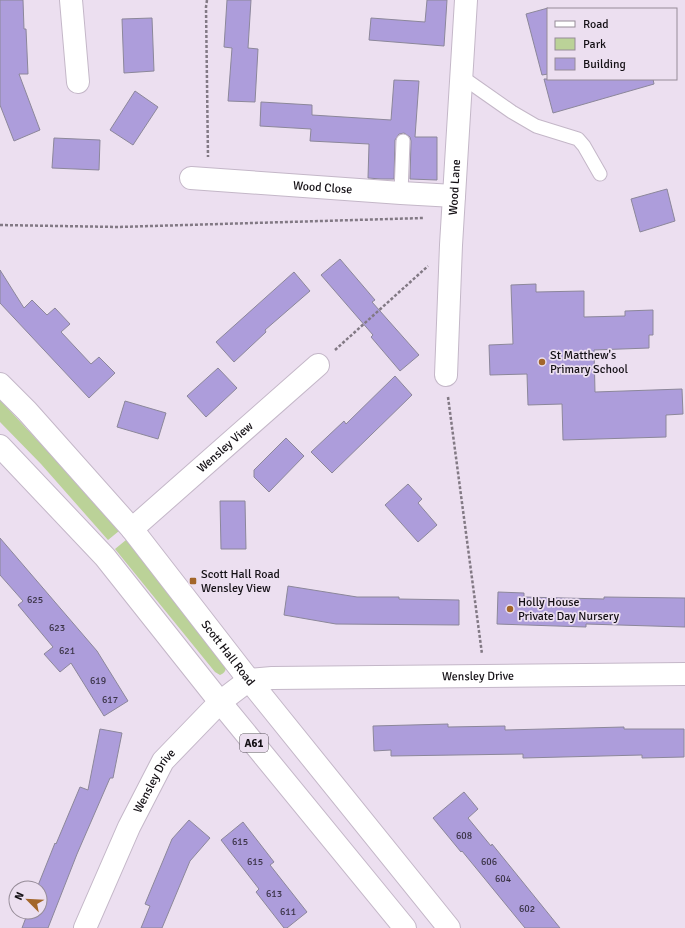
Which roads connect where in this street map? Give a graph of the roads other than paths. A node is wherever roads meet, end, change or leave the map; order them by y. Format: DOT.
graph roads {
  1 [pos="71,0"];
  2 [pos="466,0"];
  3 [pos="462,77"];
  4 [pos="78,82"];
  5 [pos="403,141"];
  6 [pos="600,174"];
  7 [pos="199,179"];
  8 [pos="401,193"];
  9 [pos="454,196"];
  10 [pos="318,365"];
  11 [pos="446,375"];
  12 [pos="0,384"];
  13 [pos="0,446"];
  14 [pos="132,529"];
  15 [pos="685,674"];
  16 [pos="272,678"];
  17 [pos="249,680"];
  18 [pos="220,702"];
  19 [pos="267,702"];
  20 [pos="85,928"];
  21 [pos="405,928"];
  22 [pos="449,928"];
  1 -- 4 [label="main road"];
  2 -- 3 [label="main road, Wood Lane"];
  3 -- 6 [label="lane"];
  3 -- 9 [label="main road, Wood Lane"];
  5 -- 8 [label="lane"];
  7 -- 8 [label="main road, Wood Close"];
  8 -- 9 [label="main road, Wood Close"];
  9 -- 11 [label="main road, Wood Lane"];
  10 -- 14 [label="main road, Wensley View"];
  12 -- 14 [label="main road, Scott Hall Road"];
  13 -- 18 [label="main road, A61"];
  14 -- 17 [label="main road, Scott Hall Road"];
  15 -- 16 [label="main road, Wensley Drive"];
  16 -- 17 [label="main road, Wensley Drive"];
  16 -- 19 [label="main road"];
  17 -- 18 [label="main road, Wensley Drive"];
  17 -- 19 [label="main road, Scott Hall Road"];
  18 -- 20 [label="main road, Wensley Drive"];
  18 -- 21 [label="main road, A61"];
  19 -- 22 [label="main road, Scott Hall Road"];
}
